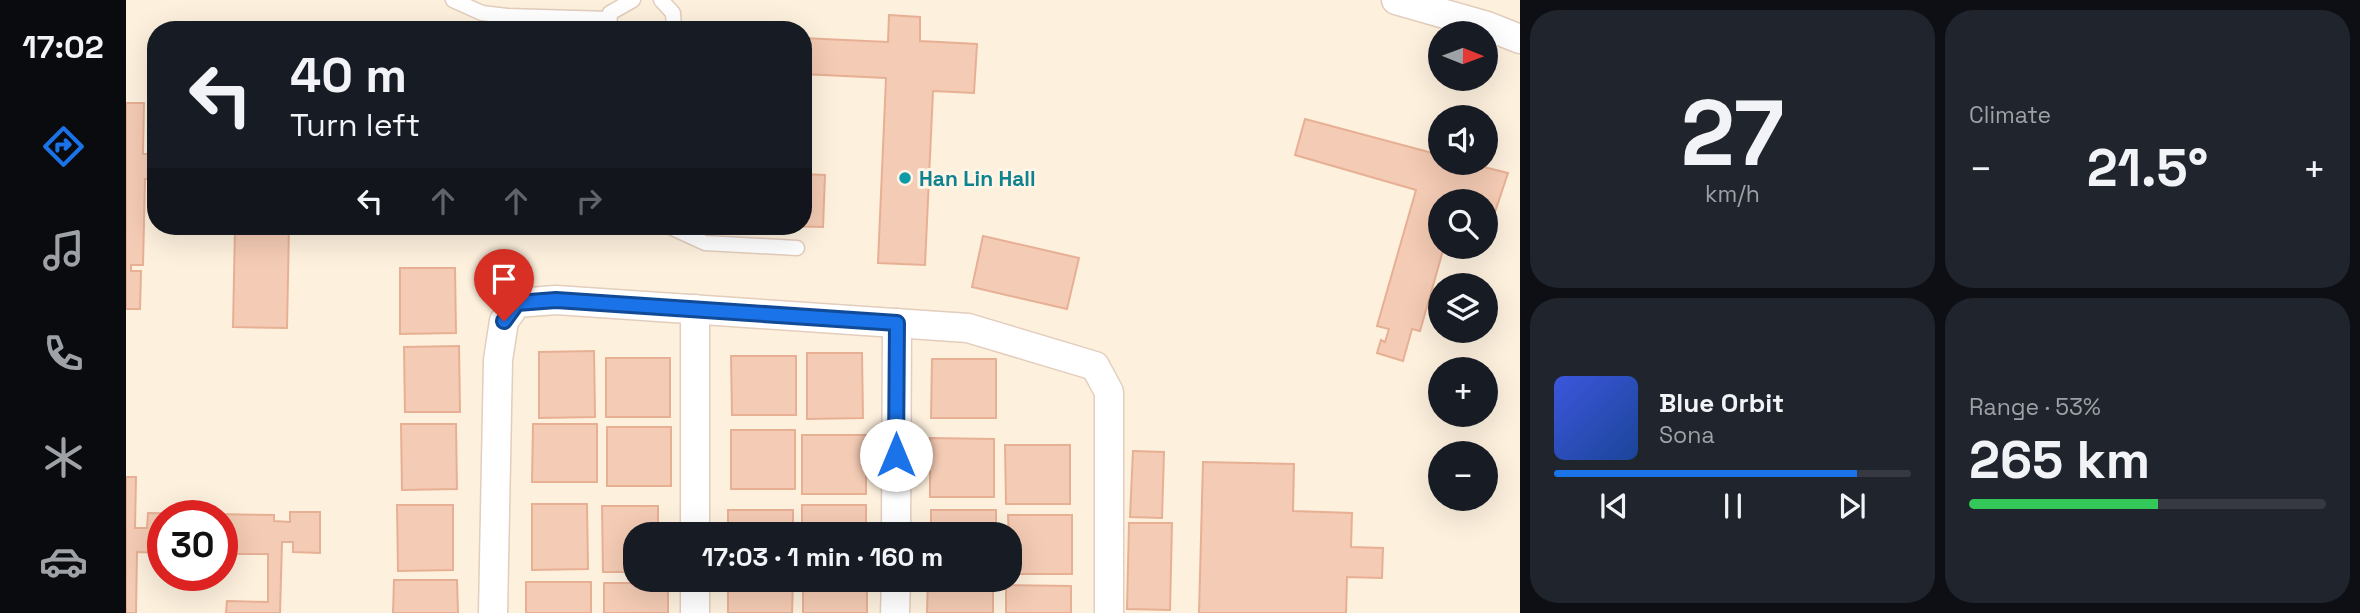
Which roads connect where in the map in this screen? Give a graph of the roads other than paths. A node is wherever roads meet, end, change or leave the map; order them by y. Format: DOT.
graph roads {
  1 [pos="453,0"];
  2 [pos="633,0"];
  3 [pos="661,0"];
  4 [pos="1395,0"];
  5 [pos="574,21"];
  6 [pos="609,21"];
  7 [pos="673,21"];
  8 [pos="1520,39"];
  9 [pos="688,235"];
  10 [pos="797,248"];
  11 [pos="695,309"];
  12 [pos="897,323"];
  13 [pos="695,522"];
  14 [pos="896,522"];
  15 [pos="695,592"];
  16 [pos="895,592"];
  17 [pos="493,613"];
  18 [pos="695,613"];
  19 [pos="895,613"];
  20 [pos="1109,613"];
  1 -- 5 [label="lane"];
  2 -- 6 [label="lane"];
  3 -- 7 [label="lane"];
  4 -- 8 [label="street"];
  9 -- 10 [label="lane"];
  11 -- 12 [label="street"];
  11 -- 13 [label="street"];
  11 -- 17 [label="street"];
  12 -- 14 [label="street"];
  12 -- 20 [label="street"];
  15 -- 18 [label="street"];
  16 -- 19 [label="street"];
}
